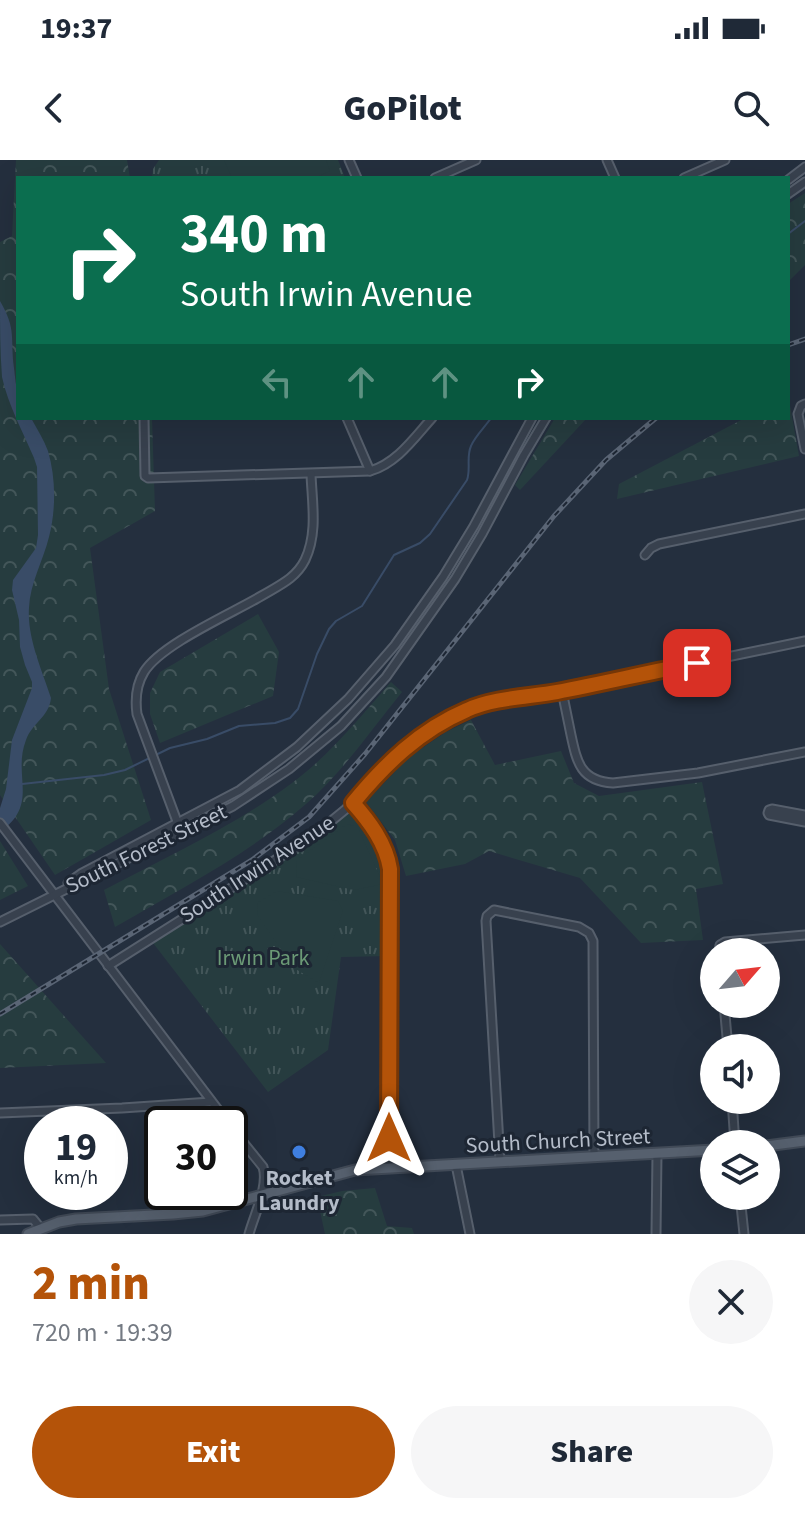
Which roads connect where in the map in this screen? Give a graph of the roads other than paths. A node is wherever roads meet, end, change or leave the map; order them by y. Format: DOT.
graph roads {
  1 [pos="476,160"];
  2 [pos="725,160"];
  3 [pos="440,176"];
  4 [pos="689,176"];
  5 [pos="805,404"];
  6 [pos="144,420"];
  7 [pos="348,420"];
  8 [pos="430,420"];
  9 [pos="531,420"];
  10 [pos="545,420"];
  11 [pos="805,449"];
  12 [pos="370,471"];
  13 [pos="311,474"];
  14 [pos="805,514"];
  15 [pos="645,555"];
  16 [pos="805,641"];
  17 [pos="562,691"];
  18 [pos="805,752"];
  19 [pos="353,803"];
  20 [pos="805,815"];
  21 [pos="177,822"];
  22 [pos="805,822"];
  23 [pos="0,823"];
  24 [pos="185,832"];
  25 [pos="54,894"];
  26 [pos="0,922"];
  27 [pos="805,935"];
  28 [pos="780,938"];
  29 [pos="108,966"];
  30 [pos="211,1102"];
  31 [pos="214,1106"];
  32 [pos="0,1113"];
  33 [pos="805,1141"];
  34 [pos="780,1144"];
  35 [pos="248,1148"];
  36 [pos="700,1151"];
  37 [pos="657,1154"];
  38 [pos="594,1156"];
  39 [pos="500,1161"];
  40 [pos="456,1165"];
  41 [pos="389,1168"];
  42 [pos="263,1194"];
  43 [pos="741,1210"];
  44 [pos="0,1220"];
  45 [pos="41,1229"];
  46 [pos="28,1234"];
  47 [pos="249,1234"];
  48 [pos="470,1234"];
  49 [pos="656,1234"];
  50 [pos="744,1234"];
  1 -- 3 [label="street"];
  2 -- 4 [label="street"];
  5 -- 11 [label="street"];
  6 -- 13 [label="street"];
  7 -- 12 [label="street"];
  8 -- 12 [label="street"];
  9 -- 21 [label="street, South Forest Street"];
  10 -- 24 [label="street, South Forest Street"];
  12 -- 13 [label="street"];
  13 -- 21 [label="street"];
  14 -- 15 [label="street"];
  16 -- 17 [label="street, South Irwin Avenue"];
  17 -- 18 [label="street"];
  17 -- 19 [label="street, South Irwin Avenue"];
  19 -- 29 [label="street, South Irwin Avenue"];
  19 -- 41 [label="street"];
  20 -- 22 [label="street"];
  21 -- 24 [label="street"];
  21 -- 25 [label="street, South Forest Street"];
  23 -- 25 [label="street"];
  24 -- 25 [label="street, South Forest Street"];
  25 -- 26 [label="street"];
  25 -- 29 [label="street"];
  27 -- 28 [label="street"];
  29 -- 30 [label="street"];
  30 -- 31 [label="street"];
  30 -- 32 [label="street"];
  33 -- 34 [label="main road"];
  35 -- 42 [label="street"];
  36 -- 37 [label="main road, South Church Street"];
  37 -- 38 [label="main road, South Church Street"];
  37 -- 49 [label="street"];
  38 -- 39 [label="main road, South Church Street"];
  38 -- 39 [label="street"];
  39 -- 40 [label="main road, South Church Street"];
  40 -- 41 [label="main road, South Church Street"];
  40 -- 48 [label="street"];
  41 -- 42 [label="main road, South Church Street"];
  42 -- 45 [label="main road, South Church Street"];
  42 -- 47 [label="street"];
  43 -- 50 [label="street"];
  44 -- 45 [label="street"];
  45 -- 46 [label="main road, South Church Street"];
}
